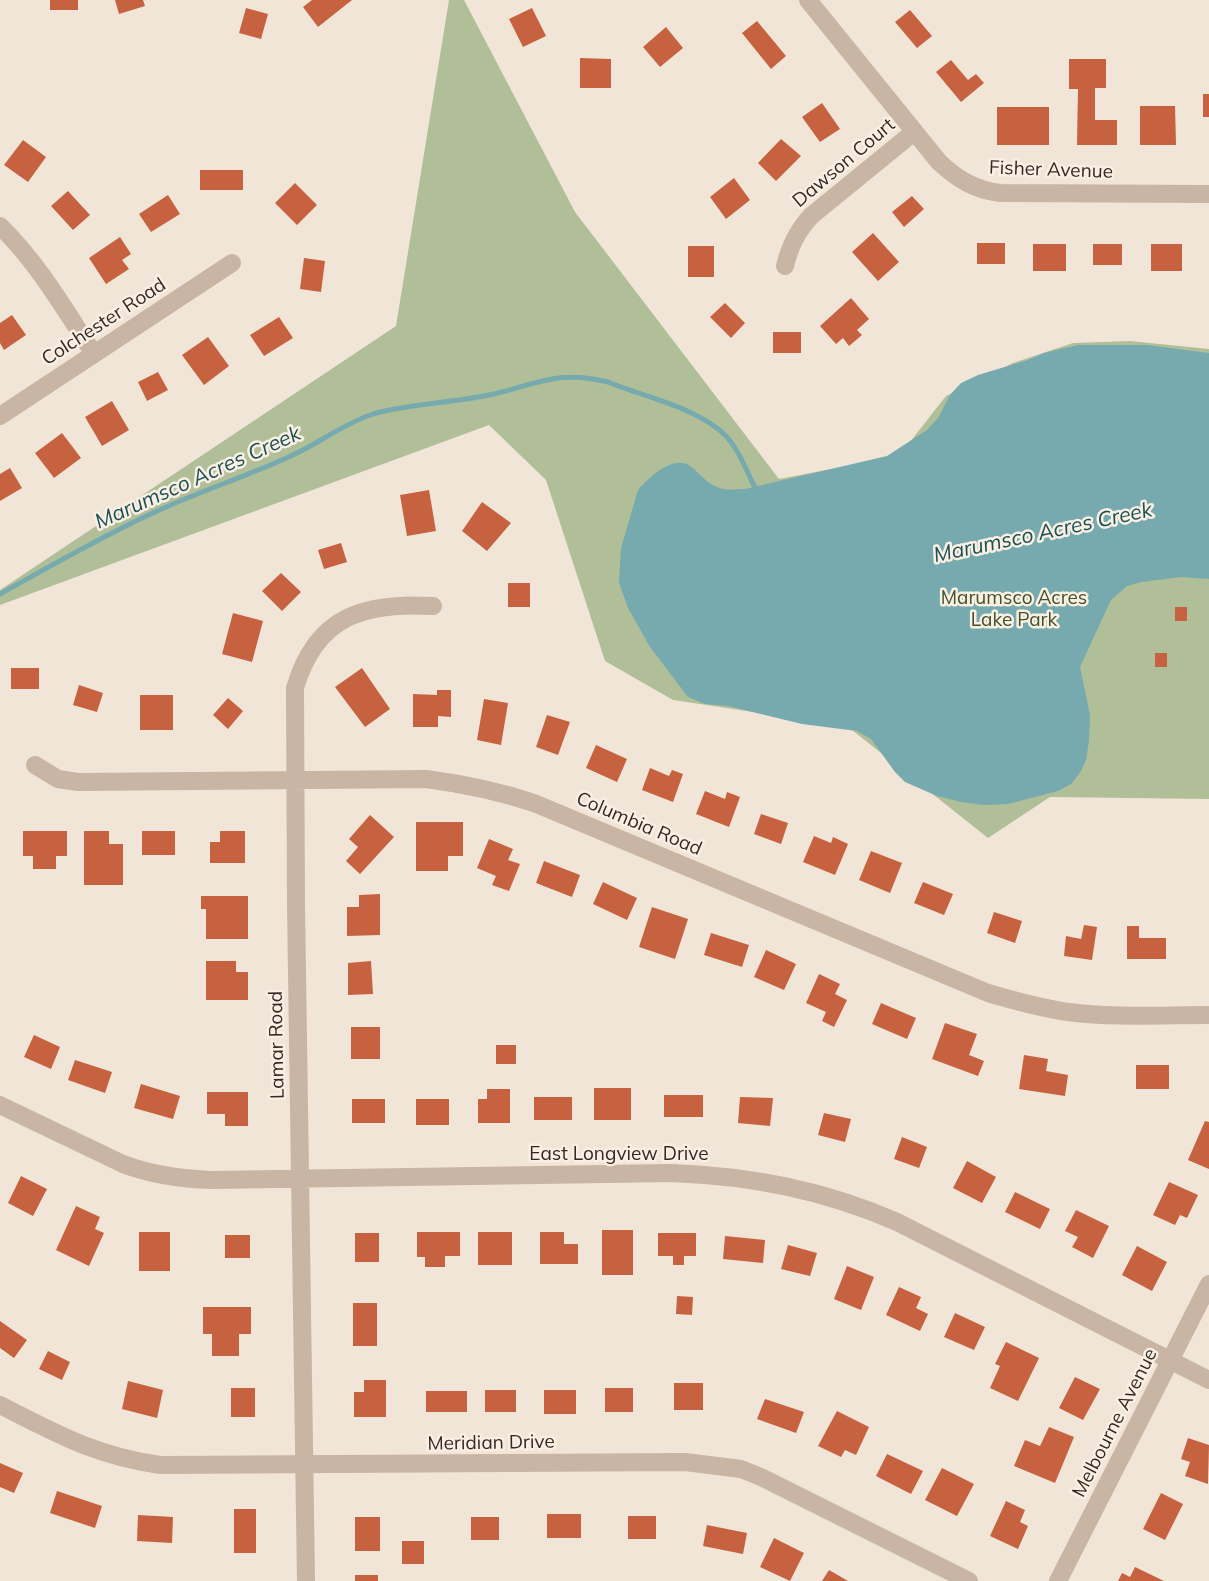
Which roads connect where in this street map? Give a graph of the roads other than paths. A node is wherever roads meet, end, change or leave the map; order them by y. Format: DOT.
graph roads {
  1 [pos="808,0"];
  2 [pos="914,132"];
  3 [pos="1209,194"];
  4 [pos="0,226"];
  5 [pos="232,263"];
  6 [pos="785,266"];
  7 [pos="94,354"];
  8 [pos="0,416"];
  9 [pos="433,606"];
  10 [pos="35,765"];
  11 [pos="295,779"];
  12 [pos="1209,1016"];
  13 [pos="0,1105"];
  14 [pos="300,1179"];
  15 [pos="1209,1284"];
  16 [pos="1170,1361"];
  17 [pos="1209,1380"];
  18 [pos="0,1405"];
  19 [pos="304,1466"];
  20 [pos="306,1581"];
  21 [pos="969,1581"];
  22 [pos="1058,1581"];
  1 -- 2 [label="street, Fisher Avenue"];
  2 -- 3 [label="street, Fisher Avenue"];
  2 -- 6 [label="street, Dawson Court"];
  4 -- 7 [label="street"];
  5 -- 7 [label="street, Colchester Road"];
  7 -- 8 [label="street, Colchester Road"];
  9 -- 11 [label="street, Lamar Road"];
  10 -- 11 [label="street, Columbia Road"];
  11 -- 12 [label="street, Columbia Road"];
  11 -- 14 [label="street, Lamar Road"];
  13 -- 14 [label="street, East Longview Drive"];
  14 -- 16 [label="street, East Longview Drive"];
  14 -- 19 [label="street, Lamar Road"];
  15 -- 16 [label="street, Melbourne Avenue"];
  16 -- 17 [label="street, East Longview Drive"];
  16 -- 22 [label="street, Melbourne Avenue"];
  18 -- 19 [label="street, Meridian Drive"];
  19 -- 20 [label="street, Lamar Road"];
  19 -- 21 [label="street, Meridian Drive"];
}
